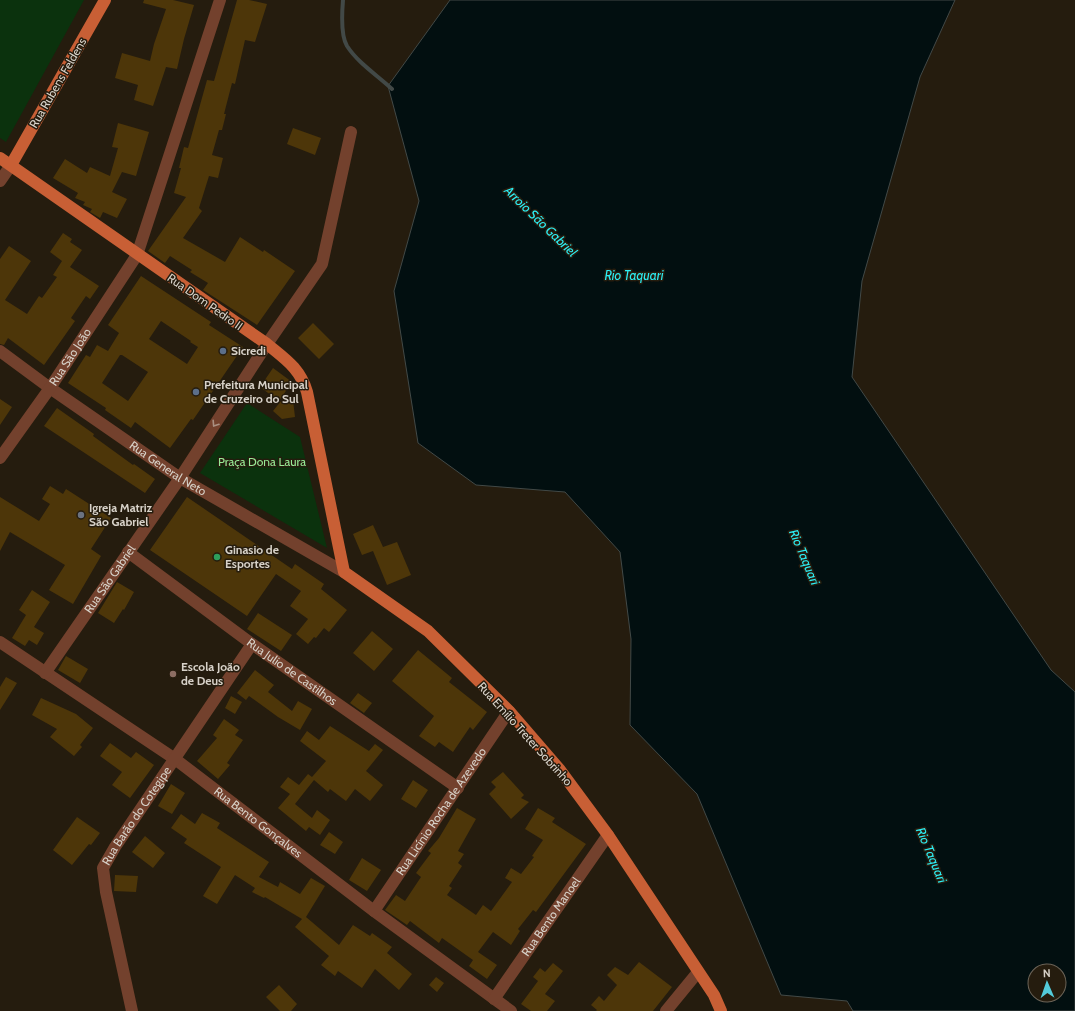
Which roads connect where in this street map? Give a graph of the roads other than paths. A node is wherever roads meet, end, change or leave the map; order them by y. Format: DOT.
graph roads {
  1 [pos="105,0"];
  2 [pos="220,0"];
  3 [pos="352,132"];
  4 [pos="0,158"];
  5 [pos="11,165"];
  6 [pos="0,181"];
  7 [pos="137,255"];
  8 [pos="267,344"];
  9 [pos="0,351"];
  10 [pos="50,388"];
  11 [pos="0,458"];
  12 [pos="180,478"];
  13 [pos="128,552"];
  14 [pos="344,572"];
  15 [pos="0,642"];
  16 [pos="252,644"];
  17 [pos="45,673"];
  18 [pos="508,711"];
  19 [pos="175,759"];
  20 [pos="458,788"];
  21 [pos="608,835"];
  22 [pos="374,911"];
  23 [pos="698,972"];
  24 [pos="494,999"];
  25 [pos="132,1011"];
  26 [pos="511,1011"];
  27 [pos="666,1011"];
  28 [pos="722,1011"];
  1 -- 5 [label="main road, Rua Rubens Feldens"];
  2 -- 7 [label="street, Rua São João"];
  3 -- 8 [label="street, Rua São Gabriel"];
  4 -- 5 [label="main road, Rua Dom Pedro II"];
  5 -- 6 [label="street"];
  5 -- 7 [label="main road, Rua Dom Pedro II"];
  7 -- 8 [label="main road, Rua Dom Pedro II"];
  7 -- 10 [label="street, Rua São João"];
  8 -- 12 [label="street, Rua São Gabriel, one-way"];
  8 -- 14 [label="main road, Rua Dom Pedro II"];
  9 -- 10 [label="street, Rua General Neto"];
  10 -- 11 [label="street, Rua São João"];
  10 -- 12 [label="street, Rua General Neto"];
  12 -- 13 [label="street, Rua São Gabriel"];
  12 -- 14 [label="street, Rua General Neto"];
  13 -- 16 [label="street, Rua Julio de Castilhos"];
  13 -- 17 [label="street, Rua São Gabriel"];
  14 -- 18 [label="main road, Rua Emílio Treter Sobrinho"];
  15 -- 17 [label="street, Rua Bento Gonçalves"];
  16 -- 19 [label="street, Rua Barão do Cotegipe"];
  16 -- 20 [label="street, Rua Julio de Castilhos"];
  17 -- 19 [label="street, Rua Bento Gonçalves"];
  18 -- 20 [label="street, Rua Licínio Rocha de Azevedo"];
  18 -- 21 [label="main road, Rua Emílio Treter Sobrinho"];
  19 -- 22 [label="street, Rua Bento Gonçalves"];
  19 -- 25 [label="street, Rua Barão do Cotegipe"];
  20 -- 22 [label="street, Rua Licínio Rocha de Azevedo"];
  21 -- 23 [label="main road, Rua Emílio Treter Sobrinho"];
  21 -- 24 [label="street, Rua Bento Manoel"];
  22 -- 24 [label="street, Rua Bento Gonçalves"];
  23 -- 27 [label="street"];
  23 -- 28 [label="main road, Rua Emílio Treter Sobrinho"];
  24 -- 26 [label="street, Rua Bento Gonçalves"];
}
